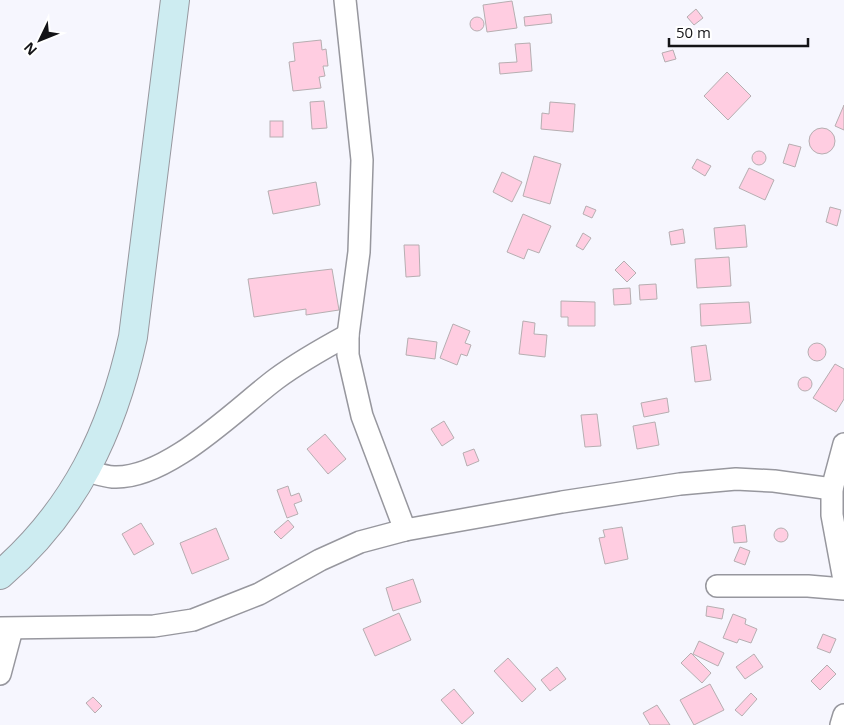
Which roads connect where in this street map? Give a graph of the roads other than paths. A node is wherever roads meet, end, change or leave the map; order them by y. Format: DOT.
graph roads {
  1 [pos="175,0"];
  2 [pos="345,0"];
  3 [pos="348,335"];
  4 [pos="844,444"];
  5 [pos="87,471"];
  6 [pos="832,489"];
  7 [pos="405,530"];
  8 [pos="0,574"];
  9 [pos="844,580"];
  10 [pos="717,586"];
  11 [pos="844,589"];
  12 [pos="6,629"];
  13 [pos="0,674"];
  14 [pos="844,715"];
  15 [pos="841,725"];
  1 -- 5 [label="street"];
  2 -- 3 [label="street"];
  3 -- 5 [label="street"];
  3 -- 7 [label="street"];
  4 -- 6 [label="street"];
  5 -- 8 [label="street"];
  6 -- 7 [label="street"];
  6 -- 9 [label="street"];
  7 -- 12 [label="street"];
  10 -- 11 [label="street"];
  12 -- 13 [label="street"];
  14 -- 15 [label="street"];
}
